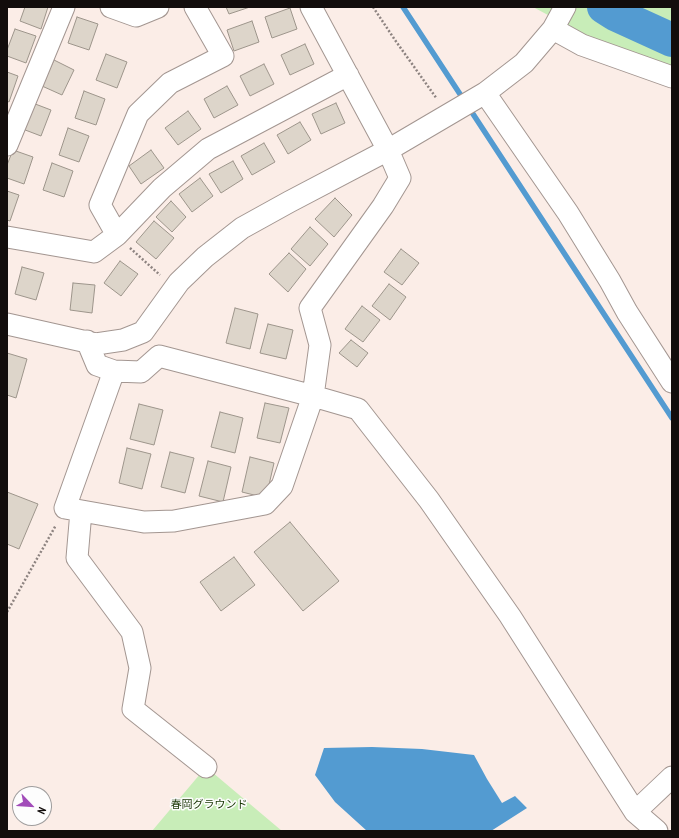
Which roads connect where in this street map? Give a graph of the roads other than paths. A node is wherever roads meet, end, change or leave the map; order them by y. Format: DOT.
graph roads {
  1 [pos="64,7"];
  2 [pos="111,7"];
  3 [pos="158,7"];
  4 [pos="195,7"];
  5 [pos="311,7"];
  6 [pos="565,7"];
  7 [pos="553,28"];
  8 [pos="348,75"];
  9 [pos="672,78"];
  10 [pos="481,95"];
  11 [pos="7,145"];
  12 [pos="388,150"];
  13 [pos="117,235"];
  14 [pos="7,238"];
  15 [pos="7,324"];
  16 [pos="87,342"];
  17 [pos="114,371"];
  18 [pos="672,382"];
  19 [pos="312,396"];
  20 [pos="73,510"];
  21 [pos="206,767"];
  22 [pos="672,778"];
  23 [pos="635,812"];
  24 [pos="657,831"];
  1 -- 11 [label="street"];
  2 -- 3 [label="street"];
  4 -- 13 [label="street"];
  5 -- 8 [label="street"];
  6 -- 7 [label="street"];
  7 -- 9 [label="street"];
  7 -- 10 [label="street"];
  8 -- 12 [label="street"];
  8 -- 13 [label="street"];
  10 -- 12 [label="street"];
  10 -- 18 [label="street"];
  12 -- 16 [label="street"];
  12 -- 19 [label="street"];
  13 -- 14 [label="street"];
  15 -- 16 [label="street"];
  16 -- 17 [label="street"];
  17 -- 19 [label="street"];
  17 -- 20 [label="street"];
  19 -- 20 [label="street"];
  19 -- 23 [label="street"];
  20 -- 21 [label="street"];
  22 -- 23 [label="street"];
  23 -- 24 [label="street"];
}
